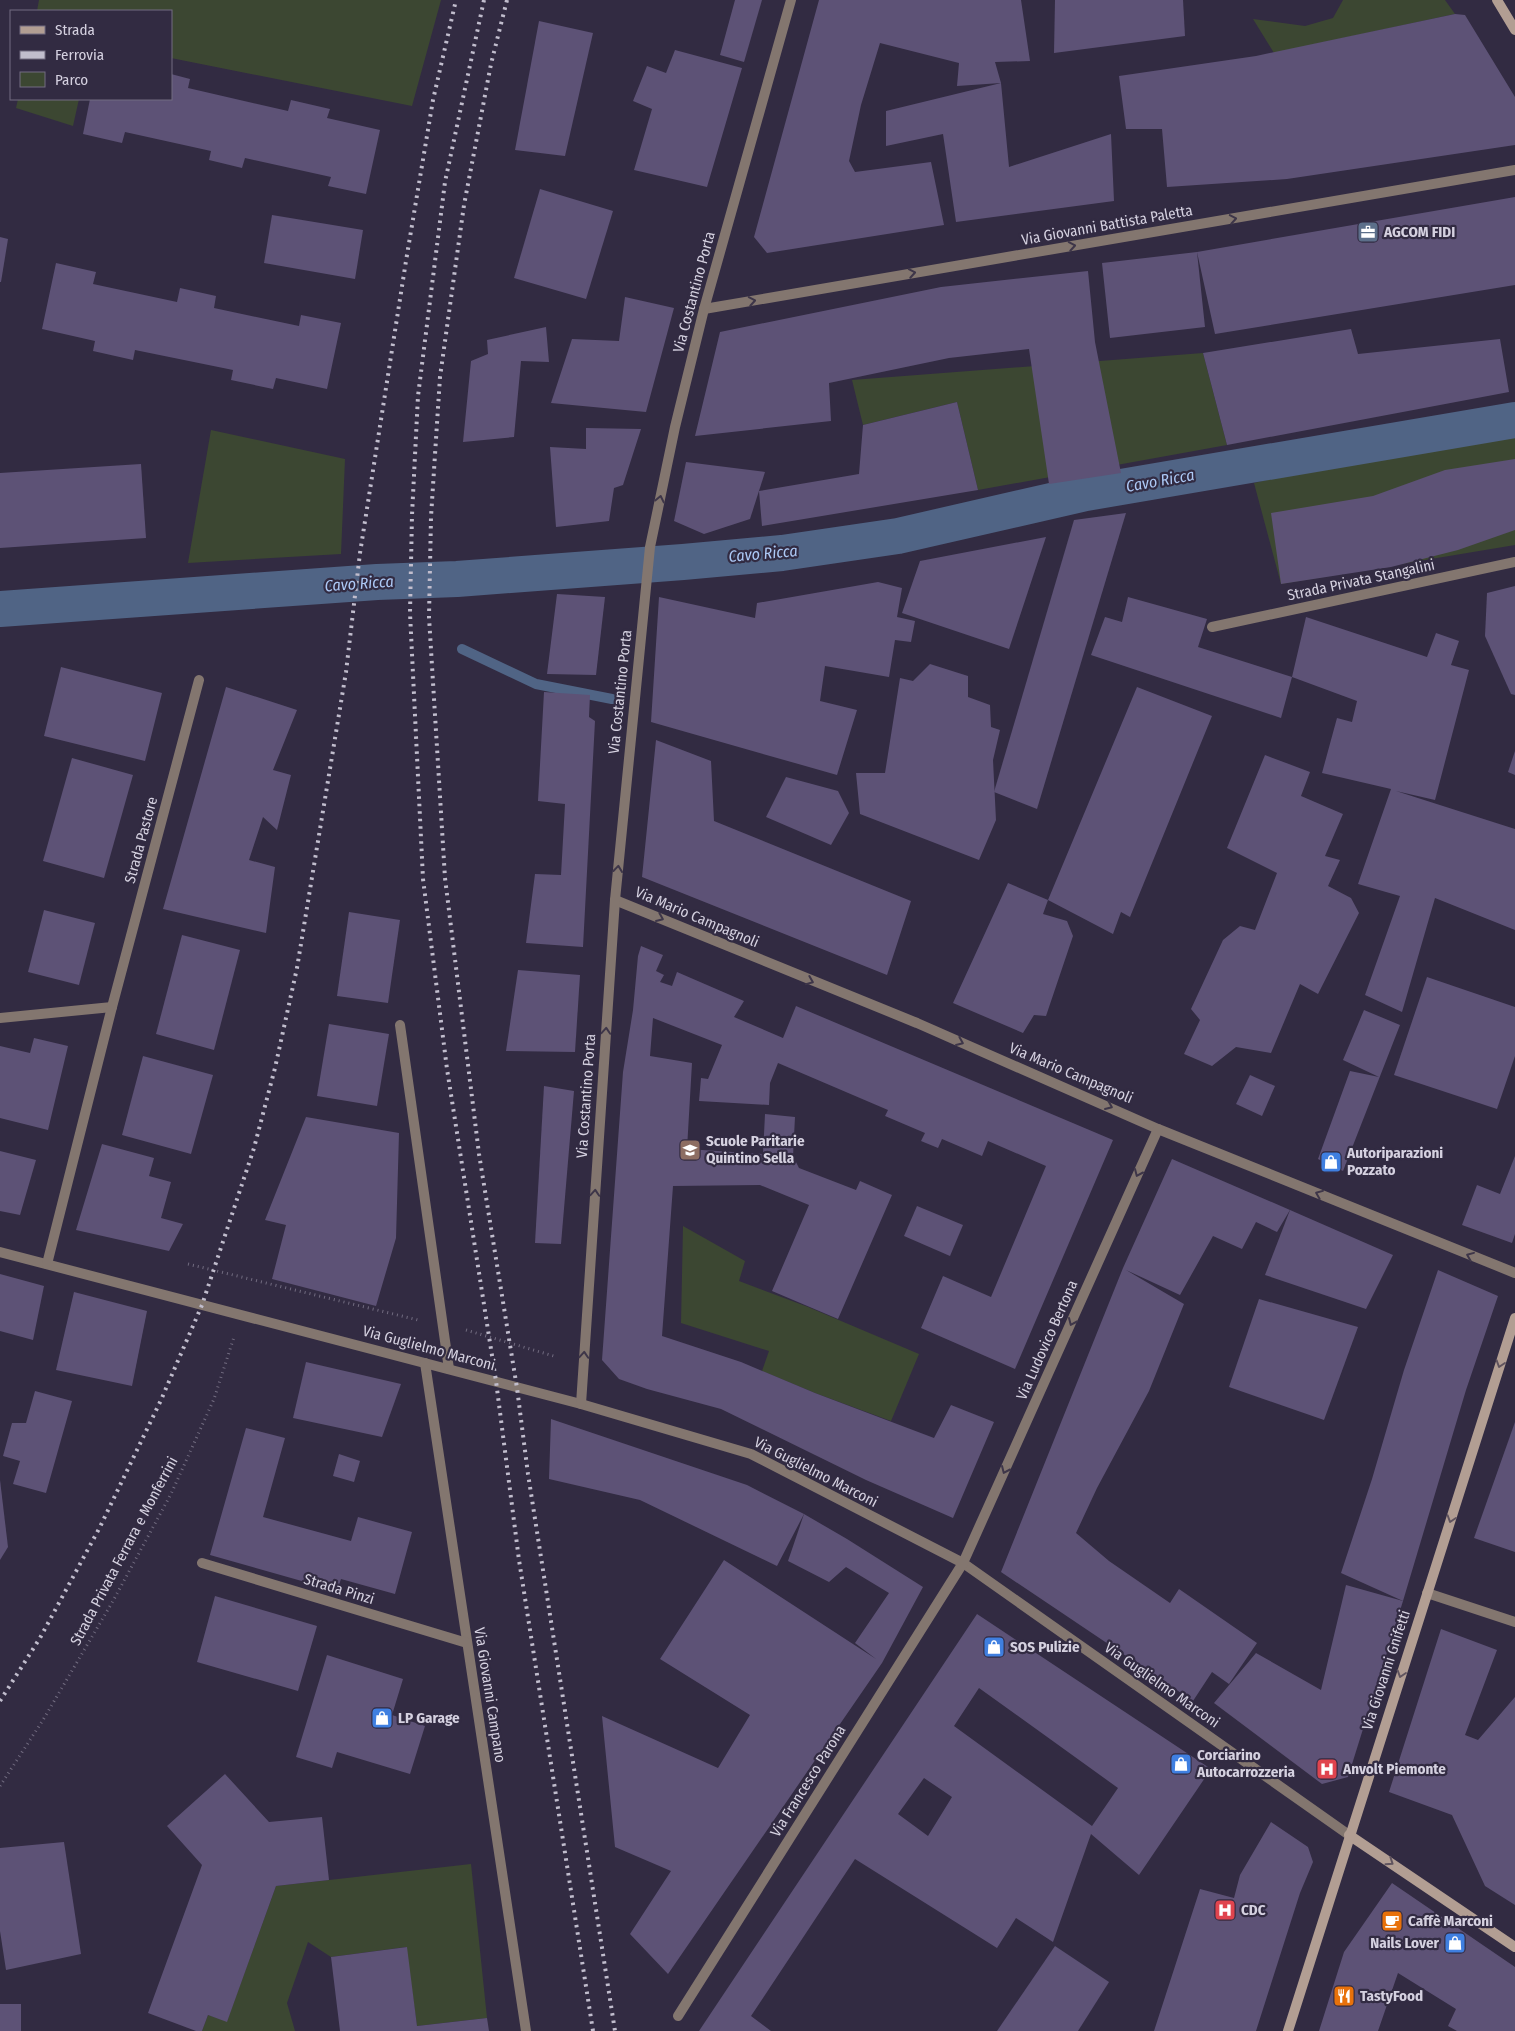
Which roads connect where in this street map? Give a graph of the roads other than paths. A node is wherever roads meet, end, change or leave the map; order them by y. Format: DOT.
graph roads {
  1 [pos="791,0"];
  2 [pos="1497,0"];
  3 [pos="1515,30"];
  4 [pos="1515,170"];
  5 [pos="704,309"];
  6 [pos="1515,562"];
  7 [pos="1212,627"];
  8 [pos="199,680"];
  9 [pos="614,900"];
  10 [pos="112,1006"];
  11 [pos="0,1018"];
  12 [pos="400,1024"];
  13 [pos="1158,1129"];
  14 [pos="0,1252"];
  15 [pos="47,1264"];
  16 [pos="1515,1273"];
  17 [pos="1515,1318"];
  18 [pos="425,1363"];
  19 [pos="449,1369"];
  20 [pos="581,1404"];
  21 [pos="202,1563"];
  22 [pos="963,1563"];
  23 [pos="1426,1594"];
  24 [pos="1515,1622"];
  25 [pos="467,1643"];
  26 [pos="1349,1835"];
  27 [pos="1515,1947"];
  28 [pos="678,2016"];
  29 [pos="526,2031"];
  30 [pos="1288,2031"];
  1 -- 5 [label="street, Via Costantino Porta"];
  2 -- 3 [label="main road"];
  5 -- 4 [label="street, Via Giovanni Battista Paletta, one-way"];
  9 -- 5 [label="street, Via Costantino Porta, one-way"];
  6 -- 7 [label="street, Strada Privata Stangalini"];
  8 -- 10 [label="street, Strada Pastore"];
  9 -- 13 [label="street, Via Mario Campagnoli, one-way"];
  20 -- 9 [label="street, Via Costantino Porta, one-way"];
  10 -- 11 [label="street"];
  10 -- 15 [label="street, Strada Pastore"];
  12 -- 19 [label="street"];
  16 -- 13 [label="street, Via Mario Campagnoli, one-way"];
  13 -- 22 [label="street, Via Ludovico Bertona, one-way"];
  14 -- 15 [label="street, Via Guglielmo Marconi"];
  15 -- 18 [label="street, Via Guglielmo Marconi"];
  17 -- 23 [label="main road, Via Giovanni Gnifetti, one-way"];
  18 -- 19 [label="street, Via Guglielmo Marconi"];
  18 -- 25 [label="street, Via Giovanni Campano"];
  19 -- 20 [label="street, Via Guglielmo Marconi"];
  20 -- 22 [label="street, Via Guglielmo Marconi"];
  21 -- 25 [label="street, Strada Pinzi"];
  22 -- 26 [label="street, Via Guglielmo Marconi"];
  22 -- 28 [label="street, Via Francesco Parona"];
  23 -- 24 [label="street"];
  23 -- 26 [label="main road, Via Giovanni Gnifetti, one-way"];
  25 -- 29 [label="street, Via Giovanni Campano"];
  26 -- 27 [label="main road, Via Guglielmo Marconi, one-way"];
  26 -- 30 [label="main road, Via Giovanni Gnifetti"];
}
